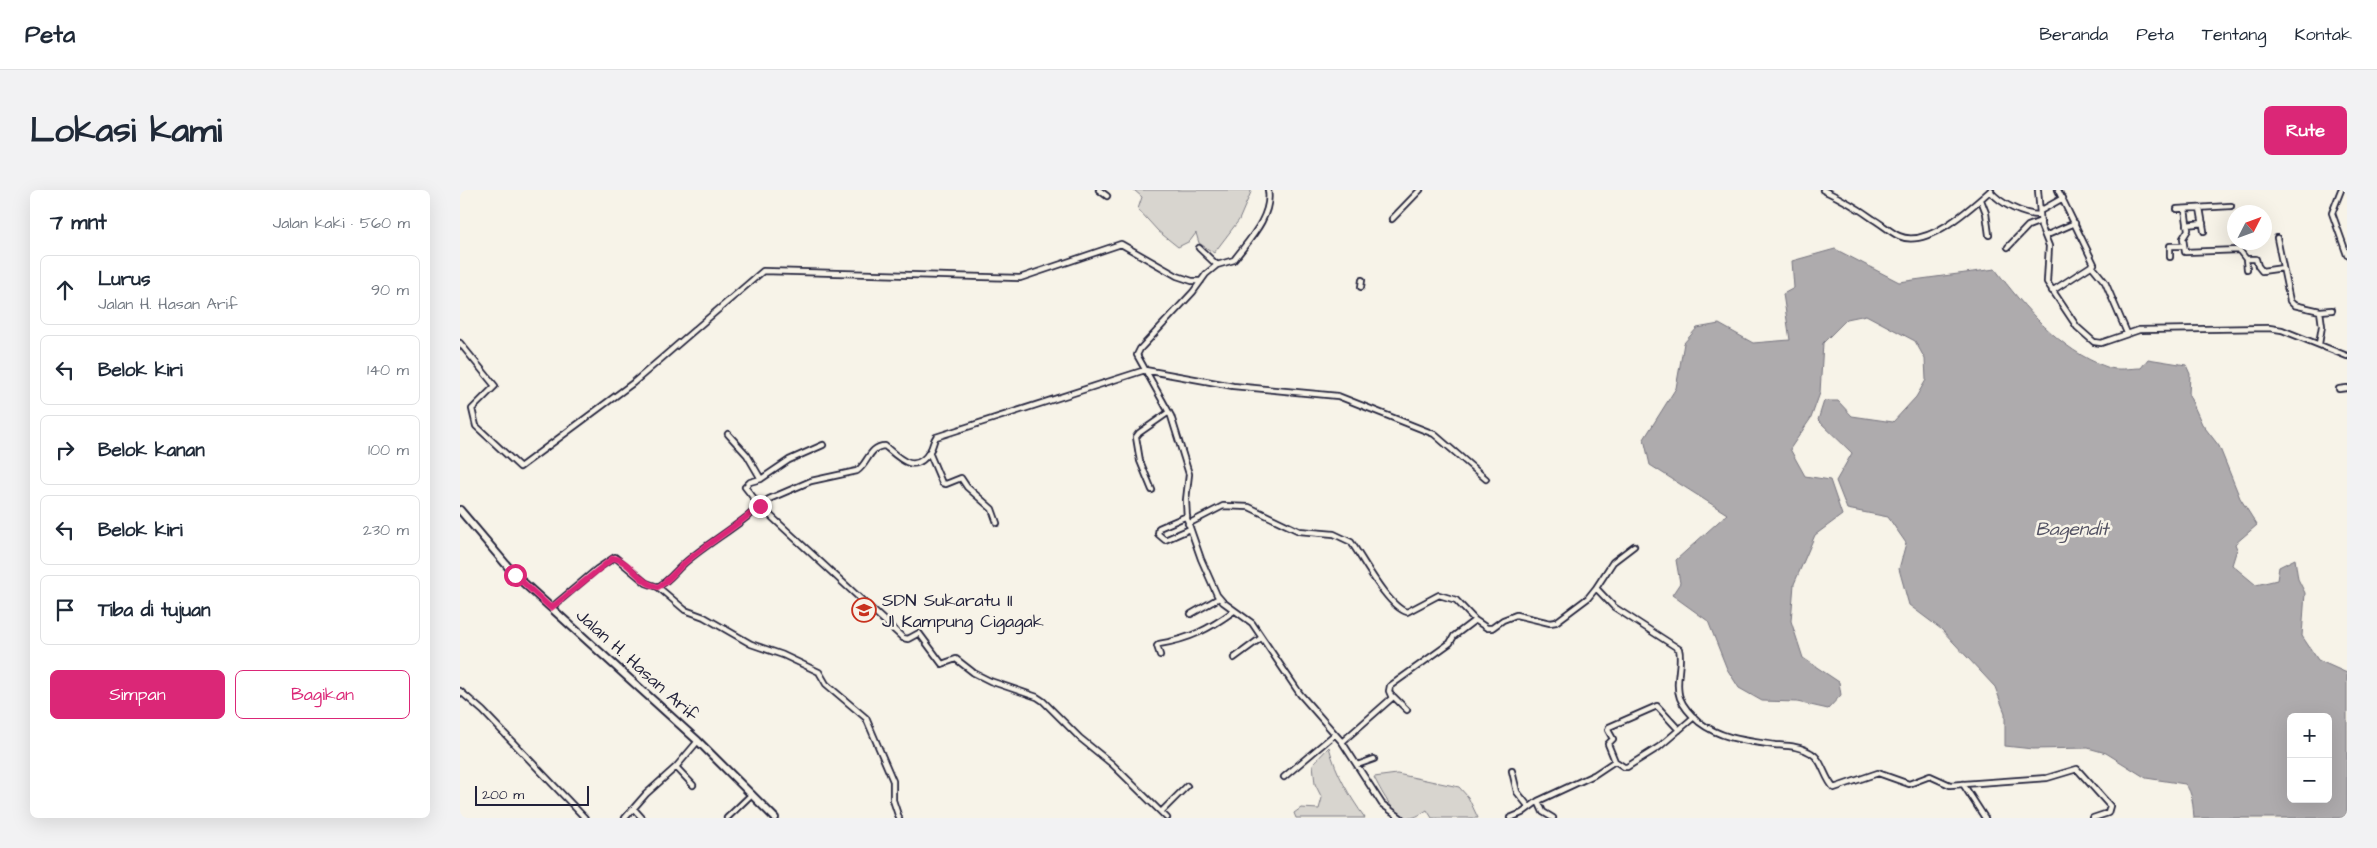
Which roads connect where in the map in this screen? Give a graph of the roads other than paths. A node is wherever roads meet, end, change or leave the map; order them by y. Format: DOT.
graph roads {
  1 [pos="1099,190"];
  2 [pos="1268,190"];
  3 [pos="1420,190"];
  4 [pos="1823,190"];
  5 [pos="1991,190"];
  6 [pos="2038,190"];
  7 [pos="2058,190"];
  8 [pos="2341,190"];
  9 [pos="1107,196"];
  10 [pos="2063,198"];
  11 [pos="1981,200"];
  12 [pos="2227,206"];
  13 [pos="2200,208"];
  14 [pos="2177,209"];
  15 [pos="2185,209"];
  16 [pos="2040,213"];
  17 [pos="1392,219"];
  18 [pos="2041,222"];
  19 [pos="2075,223"];
  20 [pos="2203,223"];
  21 [pos="2187,225"];
  22 [pos="2204,231"];
  23 [pos="1989,235"];
  24 [pos="2045,236"];
  25 [pos="2277,238"];
  26 [pos="2184,246"];
  27 [pos="2008,247"];
  28 [pos="1199,248"];
  29 [pos="2347,255"];
  30 [pos="2170,257"];
  31 [pos="2246,259"];
  32 [pos="1217,265"];
  33 [pos="2092,266"];
  34 [pos="2283,268"];
  35 [pos="2247,269"];
  36 [pos="1202,280"];
  37 [pos="2052,291"];
  38 [pos="2332,310"];
  39 [pos="2320,311"];
  40 [pos="2127,333"];
  41 [pos="460,343"];
  42 [pos="2319,344"];
  43 [pos="2347,356"];
  44 [pos="1145,370"];
  45 [pos="2347,388"];
  46 [pos="2339,389"];
  47 [pos="1169,412"];
  48 [pos="728,434"];
  49 [pos="823,445"];
  50 [pos="929,452"];
  51 [pos="761,479"];
  52 [pos="1486,479"];
  53 [pos="1152,490"];
  54 [pos="760,506"];
  55 [pos="460,510"];
  56 [pos="1187,516"];
  57 [pos="997,523"];
  58 [pos="1189,527"];
  59 [pos="1634,546"];
  60 [pos="658,587"];
  61 [pos="1596,588"];
  62 [pos="1219,598"];
  63 [pos="551,608"];
  64 [pos="1234,611"];
  65 [pos="1191,614"];
  66 [pos="1475,620"];
  67 [pos="1261,638"];
  68 [pos="1160,655"];
  69 [pos="1234,658"];
  70 [pos="460,690"];
  71 [pos="1392,699"];
  72 [pos="1407,710"];
  73 [pos="1694,717"];
  74 [pos="1679,730"];
  75 [pos="1335,734"];
  76 [pos="698,741"];
  77 [pos="1342,742"];
  78 [pos="1374,759"];
  79 [pos="1615,761"];
  80 [pos="1357,765"];
  81 [pos="676,768"];
  82 [pos="1512,771"];
  83 [pos="1284,777"];
  84 [pos="1963,784"];
  85 [pos="693,785"];
  86 [pos="1187,786"];
  87 [pos="752,794"];
  88 [pos="1538,801"];
  89 [pos="1529,807"];
  90 [pos="634,809"];
  91 [pos="1161,812"];
  92 [pos="585,818"];
  93 [pos="625,818"];
  94 [pos="642,818"];
  95 [pos="727,818"];
  96 [pos="775,818"];
  97 [pos="899,818"];
  98 [pos="1167,818"];
  99 [pos="1401,818"];
  100 [pos="1510,818"];
  101 [pos="1552,818"];
  102 [pos="1985,818"];
  103 [pos="2094,818"];
  1 -- 9 [label="street"];
  2 -- 32 [label="street"];
  3 -- 17 [label="street"];
  4 -- 11 [label="street"];
  5 -- 11 [label="street"];
  5 -- 16 [label="street"];
  6 -- 16 [label="street"];
  7 -- 10 [label="street"];
  8 -- 29 [label="street"];
  10 -- 16 [label="street"];
  10 -- 19 [label="street"];
  11 -- 23 [label="street"];
  12 -- 13 [label="street"];
  13 -- 15 [label="street"];
  13 -- 20 [label="street"];
  14 -- 15 [label="street"];
  15 -- 21 [label="street"];
  16 -- 18 [label="street"];
  18 -- 24 [label="street"];
  18 -- 27 [label="street"];
  19 -- 24 [label="street"];
  19 -- 33 [label="street"];
  20 -- 21 [label="street"];
  20 -- 22 [label="street"];
  21 -- 26 [label="street"];
  24 -- 37 [label="street"];
  25 -- 34 [label="street"];
  26 -- 30 [label="street"];
  26 -- 31 [label="street"];
  28 -- 32 [label="street"];
  31 -- 34 [label="street"];
  31 -- 35 [label="street"];
  32 -- 36 [label="street"];
  33 -- 37 [label="street"];
  33 -- 40 [label="street"];
  34 -- 39 [label="street"];
  36 -- 41 [label="street"];
  36 -- 44 [label="street"];
  37 -- 40 [label="street"];
  38 -- 39 [label="street"];
  39 -- 42 [label="street"];
  40 -- 42 [label="street"];
  42 -- 43 [label="street"];
  44 -- 47 [label="street"];
  44 -- 50 [label="street"];
  44 -- 52 [label="street"];
  45 -- 46 [label="street"];
  47 -- 53 [label="street"];
  47 -- 56 [label="street"];
  48 -- 51 [label="street"];
  49 -- 51 [label="street"];
  50 -- 54 [label="street"];
  50 -- 57 [label="street"];
  51 -- 54 [label="street"];
  54 -- 60 [label="street"];
  54 -- 91 [label="street"];
  55 -- 63 [label="main road, Jalan H. Hasan Arif"];
  56 -- 58 [label="street"];
  56 -- 58 [label="street"];
  58 -- 62 [label="street"];
  58 -- 66 [label="street"];
  59 -- 61 [label="street"];
  60 -- 63 [label="street"];
  60 -- 97 [label="street"];
  61 -- 66 [label="street"];
  61 -- 73 [label="street"];
  62 -- 64 [label="street"];
  62 -- 65 [label="street"];
  63 -- 76 [label="main road, Jalan H. Hasan Arif"];
  64 -- 67 [label="street"];
  64 -- 68 [label="street"];
  66 -- 71 [label="street"];
  67 -- 69 [label="street"];
  67 -- 75 [label="street"];
  70 -- 92 [label="street"];
  71 -- 72 [label="street"];
  71 -- 77 [label="street"];
  73 -- 74 [label="street"];
  73 -- 84 [label="street"];
  74 -- 79 [label="street"];
  74 -- 79 [label="street"];
  75 -- 77 [label="street"];
  75 -- 83 [label="street"];
  76 -- 81 [label="street"];
  76 -- 87 [label="main road, Jalan H. Hasan Arif"];
  77 -- 80 [label="street"];
  78 -- 80 [label="street"];
  79 -- 88 [label="street"];
  80 -- 99 [label="street"];
  81 -- 85 [label="street"];
  81 -- 90 [label="street"];
  82 -- 89 [label="street"];
  84 -- 102 [label="street"];
  84 -- 103 [label="street"];
  86 -- 91 [label="street"];
  87 -- 95 [label="street"];
  87 -- 96 [label="main road, Jalan H. Hasan Arif"];
  88 -- 89 [label="street"];
  88 -- 101 [label="street"];
  89 -- 100 [label="street"];
  90 -- 93 [label="street"];
  90 -- 94 [label="street"];
  91 -- 98 [label="street"];
}
